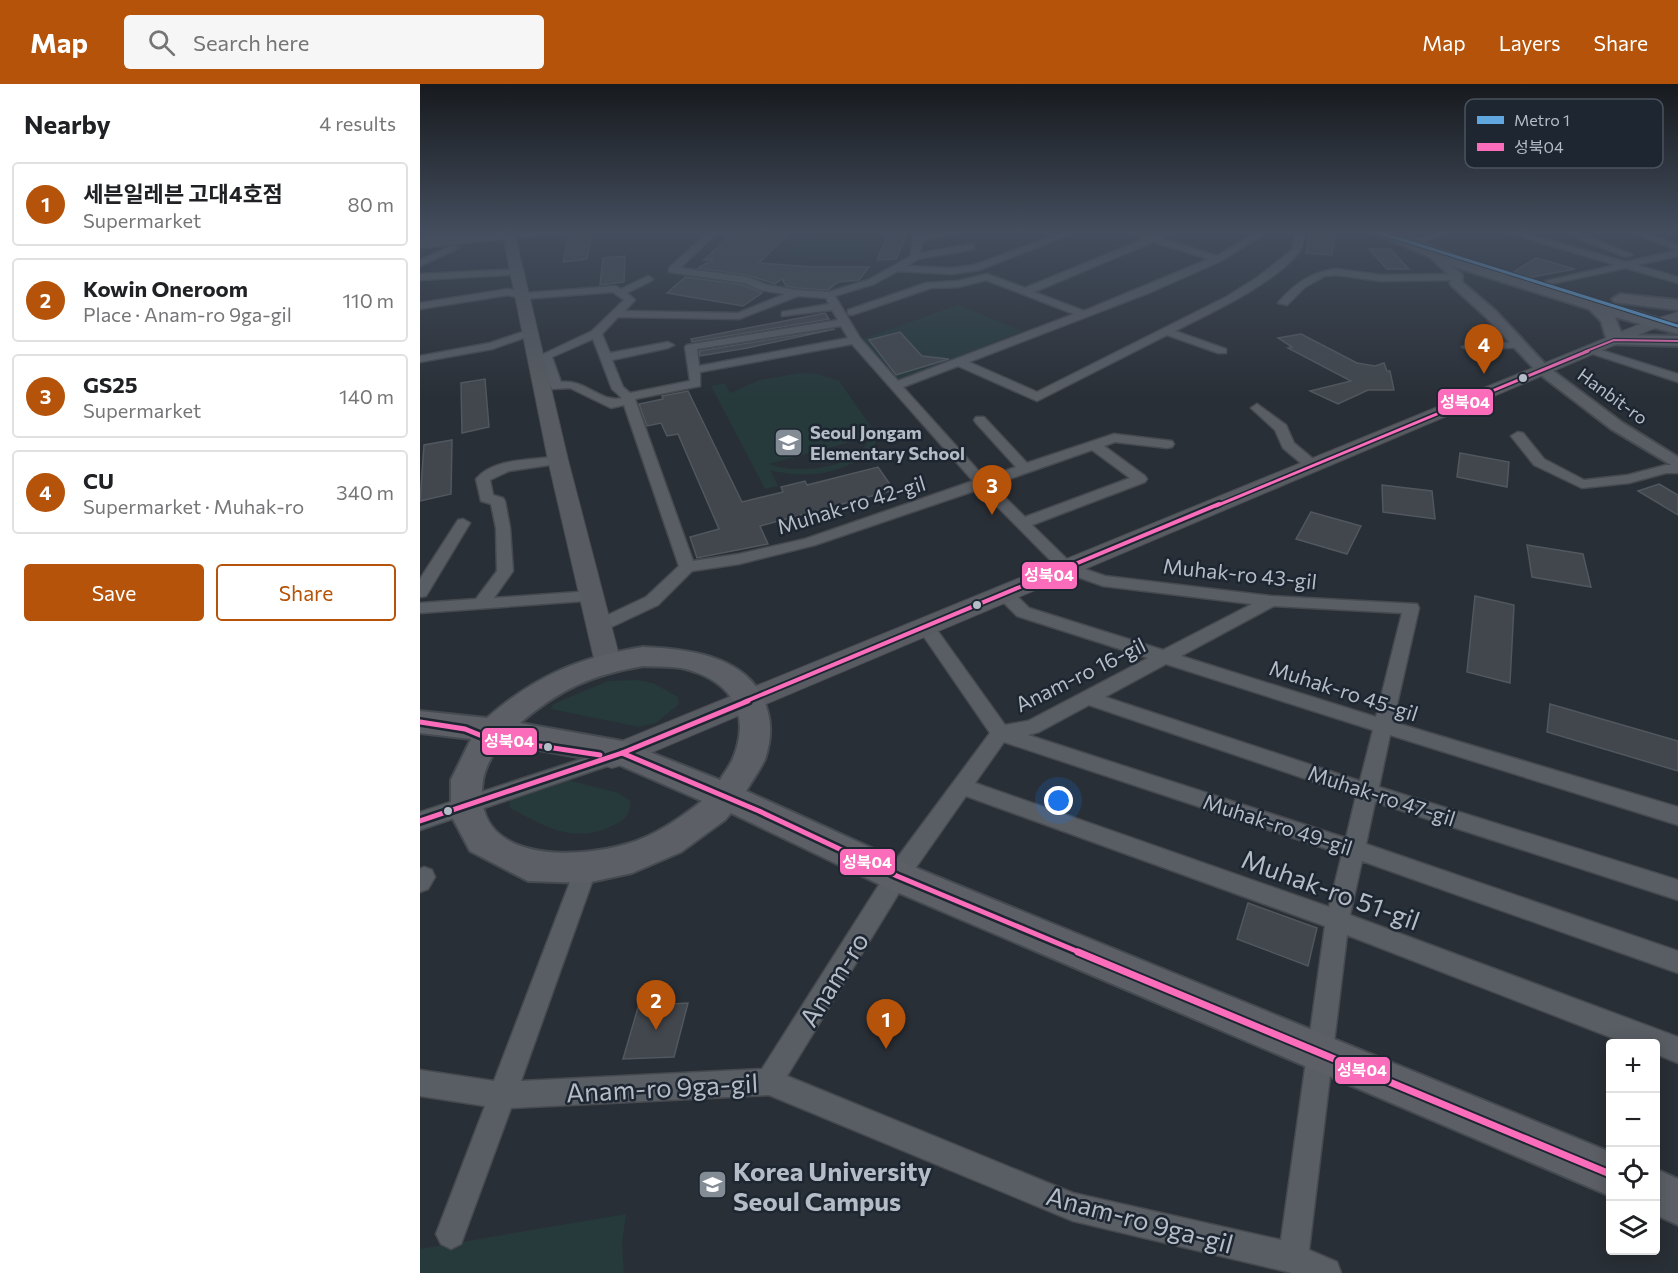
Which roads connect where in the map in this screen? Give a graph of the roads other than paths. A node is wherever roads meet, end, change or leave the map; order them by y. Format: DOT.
graph roads {
  1 [pos="522,286"];
  2 [pos="633,286"];
  3 [pos="761,286"];
  4 [pos="862,286"];
  5 [pos="926,286"];
  6 [pos="1014,286"];
  7 [pos="1038,286"];
  8 [pos="1151,286"];
  9 [pos="1250,286"];
  10 [pos="1300,286"];
  11 [pos="1463,286"];
  12 [pos="1536,286"];
  13 [pos="1558,286"];
  14 [pos="1027,291"];
  15 [pos="620,293"];
  16 [pos="797,293"];
  17 [pos="523,295"];
  18 [pos="833,301"];
  19 [pos="1593,301"];
  20 [pos="1283,303"];
  21 [pos="420,306"];
  22 [pos="616,314"];
  23 [pos="786,314"];
  24 [pos="1083,314"];
  25 [pos="849,317"];
  26 [pos="1673,318"];
  27 [pos="1166,331"];
  28 [pos="531,332"];
  29 [pos="596,333"];
  30 [pos="855,340"];
  31 [pos="1614,340"];
  32 [pos="1678,341"];
  33 [pos="668,345"];
  34 [pos="1521,345"];
  35 [pos="1468,346"];
  36 [pos="1591,350"];
  37 [pos="1222,351"];
  38 [pos="541,358"];
  39 [pos="604,358"];
  40 [pos="420,359"];
  41 [pos="959,362"];
  42 [pos="693,370"];
  43 [pos="1544,370"];
  44 [pos="1678,378"];
  45 [pos="895,386"];
  46 [pos="629,399"];
  47 [pos="1257,408"];
  48 [pos="980,420"];
  49 [pos="1518,436"];
  50 [pos="1167,444"];
  51 [pos="1094,445"];
  52 [pos="558,460"];
  53 [pos="1678,464"];
  54 [pos="1313,466"];
  55 [pos="1025,469"];
  56 [pos="1678,469"];
  57 [pos="983,484"];
  58 [pos="463,523"];
  59 [pos="1021,524"];
  60 [pos="687,567"];
  61 [pos="1066,568"];
  62 [pos="420,592"];
  63 [pos="1004,593"];
  64 [pos="592,596"];
  65 [pos="482,602"];
  66 [pos="1271,602"];
  67 [pos="420,608"];
  68 [pos="600,626"];
  69 [pos="926,627"];
  70 [pos="1166,657"];
  71 [pos="608,663"];
  72 [pos="1088,698"];
  73 [pos="751,699"];
  74 [pos="420,722"];
  75 [pos="1383,726"];
  76 [pos="482,732"];
  77 [pos="1000,733"];
  78 [pos="617,755"];
  79 [pos="962,786"];
  80 [pos="1367,791"];
  81 [pos="736,803"];
  82 [pos="466,805"];
  83 [pos="1678,816"];
  84 [pos="420,821"];
  85 [pos="1353,849"];
  86 [pos="586,868"];
  87 [pos="897,876"];
  88 [pos="1678,890"];
  89 [pos="1336,920"];
  90 [pos="1678,962"];
  91 [pos="1678,1050"];
  92 [pos="1319,1052"];
  93 [pos="769,1082"];
  94 [pos="420,1083"];
  95 [pos="503,1095"];
  96 [pos="1606,1171"];
  97 [pos="1660,1194"];
  98 [pos="1678,1202"];
  99 [pos="451,1234"];
  100 [pos="1293,1258"];
  101 [pos="1326,1273"];
  1 -- 17 [label="main road"];
  2 -- 15 [label="street"];
  3 -- 16 [label="street"];
  4 -- 18 [label="street"];
  5 -- 25 [label="street"];
  6 -- 14 [label="street"];
  7 -- 14 [label="street"];
  8 -- 24 [label="street"];
  9 -- 27 [label="street"];
  10 -- 20 [label="street"];
  11 -- 34 [label="street, Hanbit-ro"];
  12 -- 19 [label="main road"];
  13 -- 19 [label="main road"];
  14 -- 24 [label="street"];
  15 -- 17 [label="street"];
  15 -- 22 [label="street"];
  16 -- 18 [label="street"];
  16 -- 22 [label="street"];
  17 -- 21 [label="street"];
  17 -- 28 [label="main road"];
  18 -- 23 [label="street"];
  18 -- 25 [label="street"];
  19 -- 26 [label="main road"];
  19 -- 26 [label="main road"];
  19 -- 31 [label="main road"];
  22 -- 29 [label="street"];
  24 -- 41 [label="street"];
  25 -- 30 [label="street"];
  25 -- 42 [label="street"];
  26 -- 31 [label="main road"];
  27 -- 37 [label="street"];
  27 -- 41 [label="street"];
  28 -- 38 [label="main road"];
  28 -- 40 [label="street"];
  29 -- 38 [label="street"];
  29 -- 39 [label="street"];
  30 -- 42 [label="street"];
  30 -- 45 [label="street"];
  31 -- 32 [label="main road"];
  31 -- 36 [label="main road"];
  33 -- 39 [label="street"];
  34 -- 35 [label="street"];
  34 -- 43 [label="street, Hanbit-ro"];
  36 -- 43 [label="main road"];
  36 -- 44 [label="street"];
  38 -- 46 [label="street"];
  38 -- 52 [label="main road"];
  39 -- 46 [label="street"];
  41 -- 45 [label="street"];
  42 -- 46 [label="street"];
  43 -- 53 [label="street, Hanbit-ro"];
  43 -- 54 [label="main road"];
  45 -- 57 [label="street"];
  46 -- 60 [label="street"];
  47 -- 54 [label="street"];
  48 -- 55 [label="street"];
  49 -- 56 [label="street"];
  50 -- 51 [label="street, Muhak-ro 42-gil"];
  51 -- 55 [label="street, Muhak-ro 42-gil"];
  51 -- 59 [label="street"];
  52 -- 64 [label="main road"];
  52 -- 65 [label="street"];
  54 -- 61 [label="main road"];
  55 -- 57 [label="street, Muhak-ro 42-gil"];
  57 -- 59 [label="street"];
  57 -- 60 [label="street, Muhak-ro 42-gil"];
  58 -- 62 [label="street"];
  59 -- 61 [label="street"];
  60 -- 68 [label="street"];
  61 -- 63 [label="main road"];
  61 -- 66 [label="street, Muhak-ro 43-gil"];
  63 -- 69 [label="main road"];
  63 -- 70 [label="street, Muhak-ro 45-gil"];
  64 -- 65 [label="street"];
  64 -- 68 [label="main road"];
  65 -- 67 [label="street"];
  66 -- 70 [label="street, Anam-ro 16-gil"];
  66 -- 75 [label="street, Muhak-ro 43-gil"];
  68 -- 71 [label="main road"];
  69 -- 73 [label="main road"];
  69 -- 77 [label="street"];
  70 -- 72 [label="street, Anam-ro 16-gil"];
  70 -- 75 [label="street, Muhak-ro 45-gil"];
  71 -- 73 [label="main road"];
  71 -- 76 [label="main road"];
  72 -- 77 [label="street, Anam-ro 16-gil"];
  72 -- 80 [label="street, Muhak-ro 47-gil"];
  73 -- 78 [label="main road"];
  73 -- 81 [label="main road"];
  74 -- 76 [label="main road"];
  75 -- 80 [label="street"];
  75 -- 83 [label="street, Muhak-ro 45-gil"];
  76 -- 78 [label="main road"];
  76 -- 82 [label="main road"];
  77 -- 79 [label="street, Anam-ro 16-gil"];
  77 -- 85 [label="street, Muhak-ro 49-gil"];
  78 -- 81 [label="main road"];
  78 -- 82 [label="street"];
  79 -- 87 [label="street, Anam-ro 16-gil"];
  79 -- 89 [label="street, Muhak-ro 51-gil"];
  80 -- 85 [label="street"];
  80 -- 88 [label="street, Muhak-ro 47-gil"];
  81 -- 86 [label="main road"];
  81 -- 87 [label="main road"];
  82 -- 84 [label="street"];
  82 -- 86 [label="main road"];
  85 -- 89 [label="street"];
  85 -- 90 [label="street, Muhak-ro 49-gil"];
  86 -- 95 [label="street"];
  87 -- 92 [label="main road"];
  87 -- 93 [label="street, Anam-ro"];
  89 -- 91 [label="street, Muhak-ro 51-gil"];
  89 -- 92 [label="street"];
  92 -- 96 [label="main road"];
  92 -- 100 [label="street"];
  93 -- 95 [label="street, Anam-ro 9ga-gil"];
  93 -- 100 [label="street, Anam-ro 9ga-gil"];
  94 -- 95 [label="street, Anam-ro 9ga-gil"];
  95 -- 99 [label="street"];
  97 -- 98 [label="main road"];
  100 -- 101 [label="street, Anam-ro 9ga-gil"];
}
